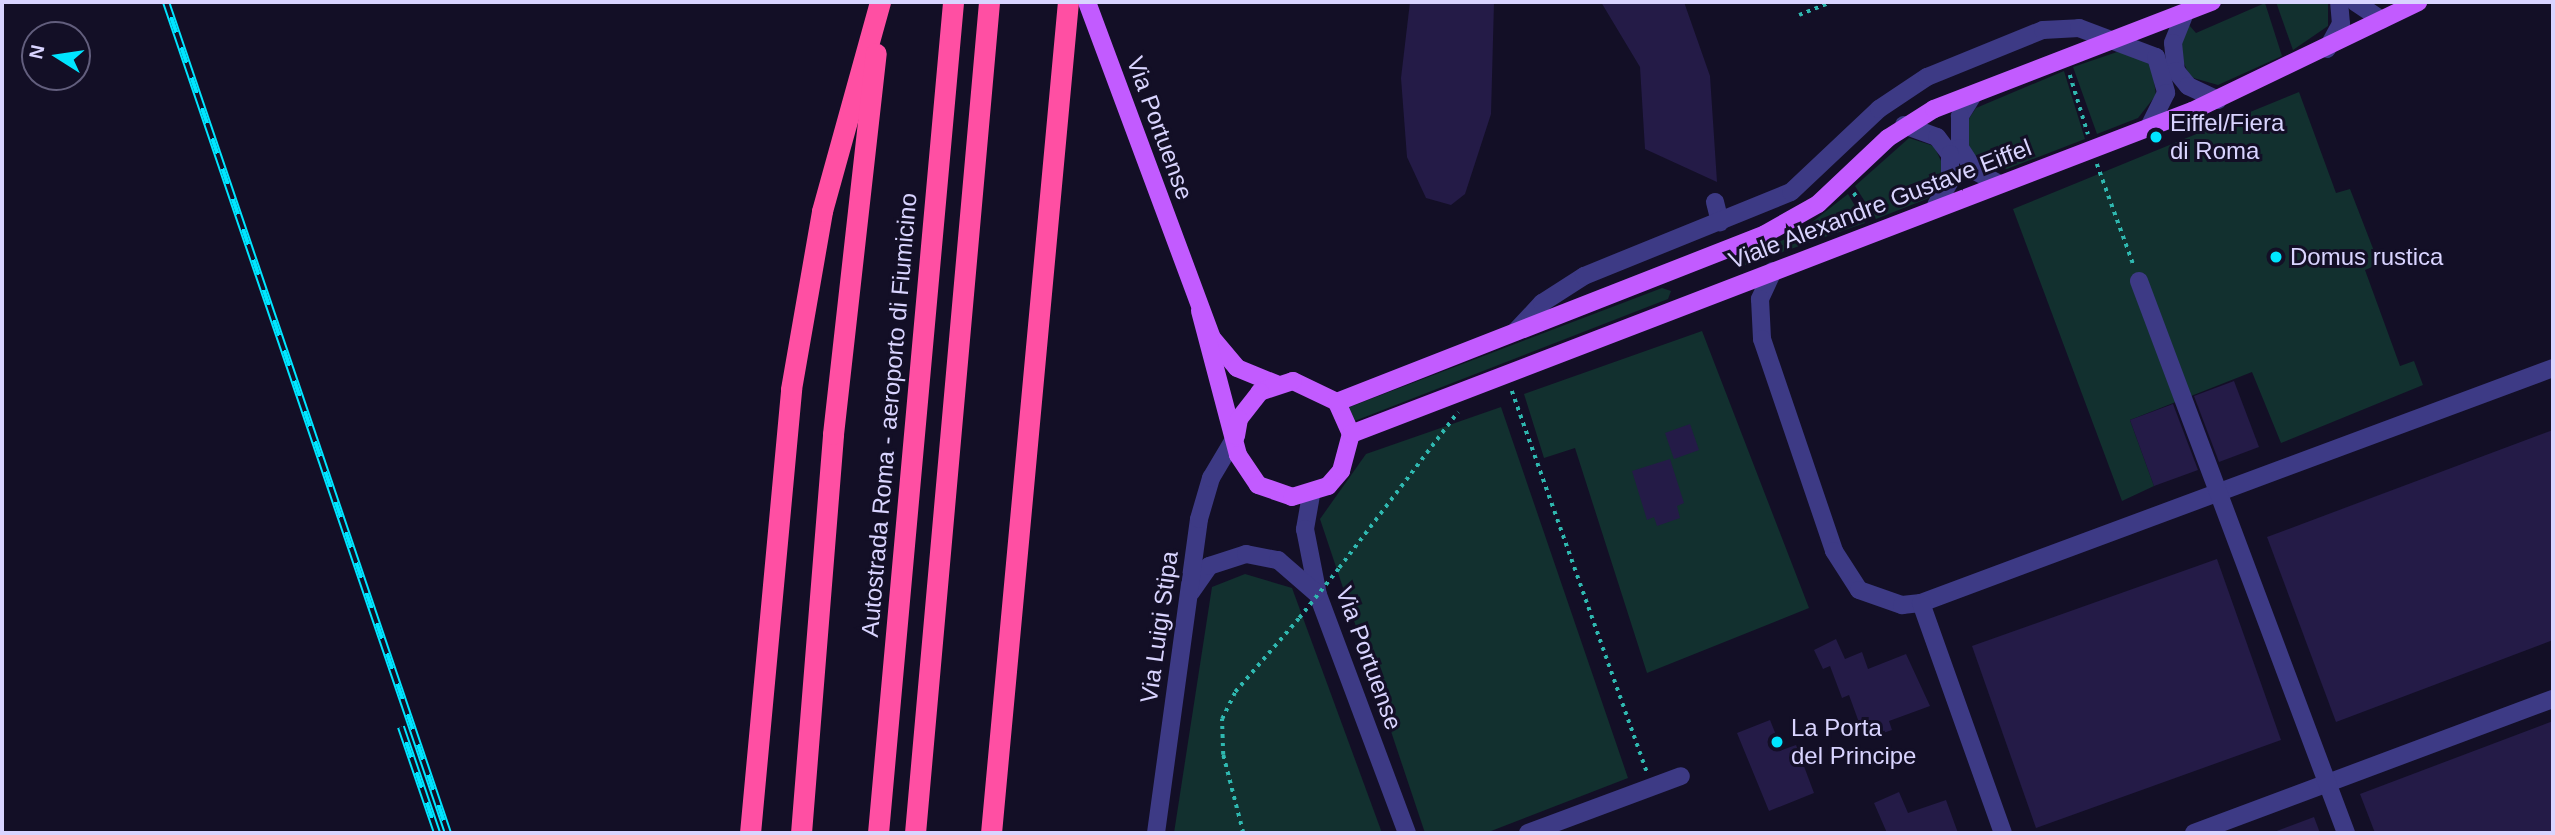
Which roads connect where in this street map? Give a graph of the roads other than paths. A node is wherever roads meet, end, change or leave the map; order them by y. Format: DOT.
graph roads {
  1 [pos="881,2"];
  2 [pos="953,2"];
  3 [pos="989,2"];
  4 [pos="1068,2"];
  5 [pos="1087,2"];
  6 [pos="2212,2"];
  7 [pos="2339,2"];
  8 [pos="2355,2"];
  9 [pos="2418,2"];
  10 [pos="2185,13"];
  11 [pos="2382,20"];
  12 [pos="2119,39"];
  13 [pos="2327,49"];
  14 [pos="1973,95"];
  15 [pos="2218,100"];
  16 [pos="1905,125"];
  17 [pos="2148,129"];
  18 [pos="1998,183"];
  19 [pos="1715,202"];
  20 [pos="1936,205"];
  21 [pos="1720,222"];
  22 [pos="1773,271"];
  23 [pos="2139,281"];
  24 [pos="1200,311"];
  25 [pos="1515,332"];
  26 [pos="2553,368"];
  27 [pos="1276,384"];
  28 [pos="1337,402"];
  29 [pos="1351,434"];
  30 [pos="1236,436"];
  31 [pos="1311,495"];
  32 [pos="1318,595"];
  33 [pos="1188,597"];
  34 [pos="1921,603"];
  35 [pos="2553,699"];
  36 [pos="1681,776"];
  37 [pos="750,833"];
  38 [pos="801,833"];
  39 [pos="878,833"];
  40 [pos="915,833"];
  41 [pos="991,833"];
  42 [pos="1156,833"];
  43 [pos="1407,833"];
  44 [pos="1528,833"];
  45 [pos="2003,833"];
  46 [pos="2194,833"];
  47 [pos="2346,833"];
  1 -- 37 [label="highway"];
  1 -- 38 [label="highway"];
  2 -- 39 [label="highway, Autostrada Roma - aeroporto di Fiumicino"];
  3 -- 40 [label="highway"];
  4 -- 41 [label="highway"];
  5 -- 24 [label="main road, Via Portuense"];
  6 -- 10 [label="main road, Viale Alexandre Gustave Eiffel"];
  7 -- 13 [label="street"];
  8 -- 11 [label="street"];
  9 -- 11 [label="main road, Viale Alexandre Gustave Eiffel"];
  10 -- 12 [label="main road, Viale Alexandre Gustave Eiffel"];
  10 -- 15 [label="street"];
  11 -- 13 [label="main road, Viale Alexandre Gustave Eiffel"];
  12 -- 14 [label="main road, Viale Alexandre Gustave Eiffel"];
  12 -- 17 [label="street"];
  12 -- 21 [label="street"];
  13 -- 15 [label="main road, Viale Alexandre Gustave Eiffel"];
  14 -- 16 [label="main road, Viale Alexandre Gustave Eiffel"];
  14 -- 18 [label="street"];
  15 -- 17 [label="main road, Viale Alexandre Gustave Eiffel"];
  16 -- 20 [label="street"];
  16 -- 25 [label="main road, Viale Alexandre Gustave Eiffel"];
  17 -- 18 [label="main road, Viale Alexandre Gustave Eiffel"];
  18 -- 20 [label="main road, Viale Alexandre Gustave Eiffel"];
  19 -- 21 [label="street"];
  20 -- 22 [label="main road, Viale Alexandre Gustave Eiffel"];
  21 -- 25 [label="street"];
  22 -- 29 [label="main road, Viale Alexandre Gustave Eiffel"];
  22 -- 34 [label="street"];
  23 -- 47 [label="street, bridge"];
  24 -- 27 [label="main road, Via Portuense"];
  24 -- 30 [label="main road, Via Portuense"];
  25 -- 28 [label="main road, Viale Alexandre Gustave Eiffel"];
  26 -- 34 [label="street"];
  27 -- 28 [label="main road, Via Portuense"];
  27 -- 30 [label="main road"];
  28 -- 29 [label="main road"];
  29 -- 31 [label="main road"];
  30 -- 31 [label="main road, Via Portuense"];
  30 -- 33 [label="street, Via Luigi Stipa"];
  31 -- 32 [label="street, Via Portuense"];
  32 -- 33 [label="street"];
  32 -- 43 [label="street, Via Portuense"];
  33 -- 42 [label="street, Via Luigi Stipa"];
  34 -- 45 [label="street"];
  35 -- 46 [label="street"];
  36 -- 44 [label="street"];
}
